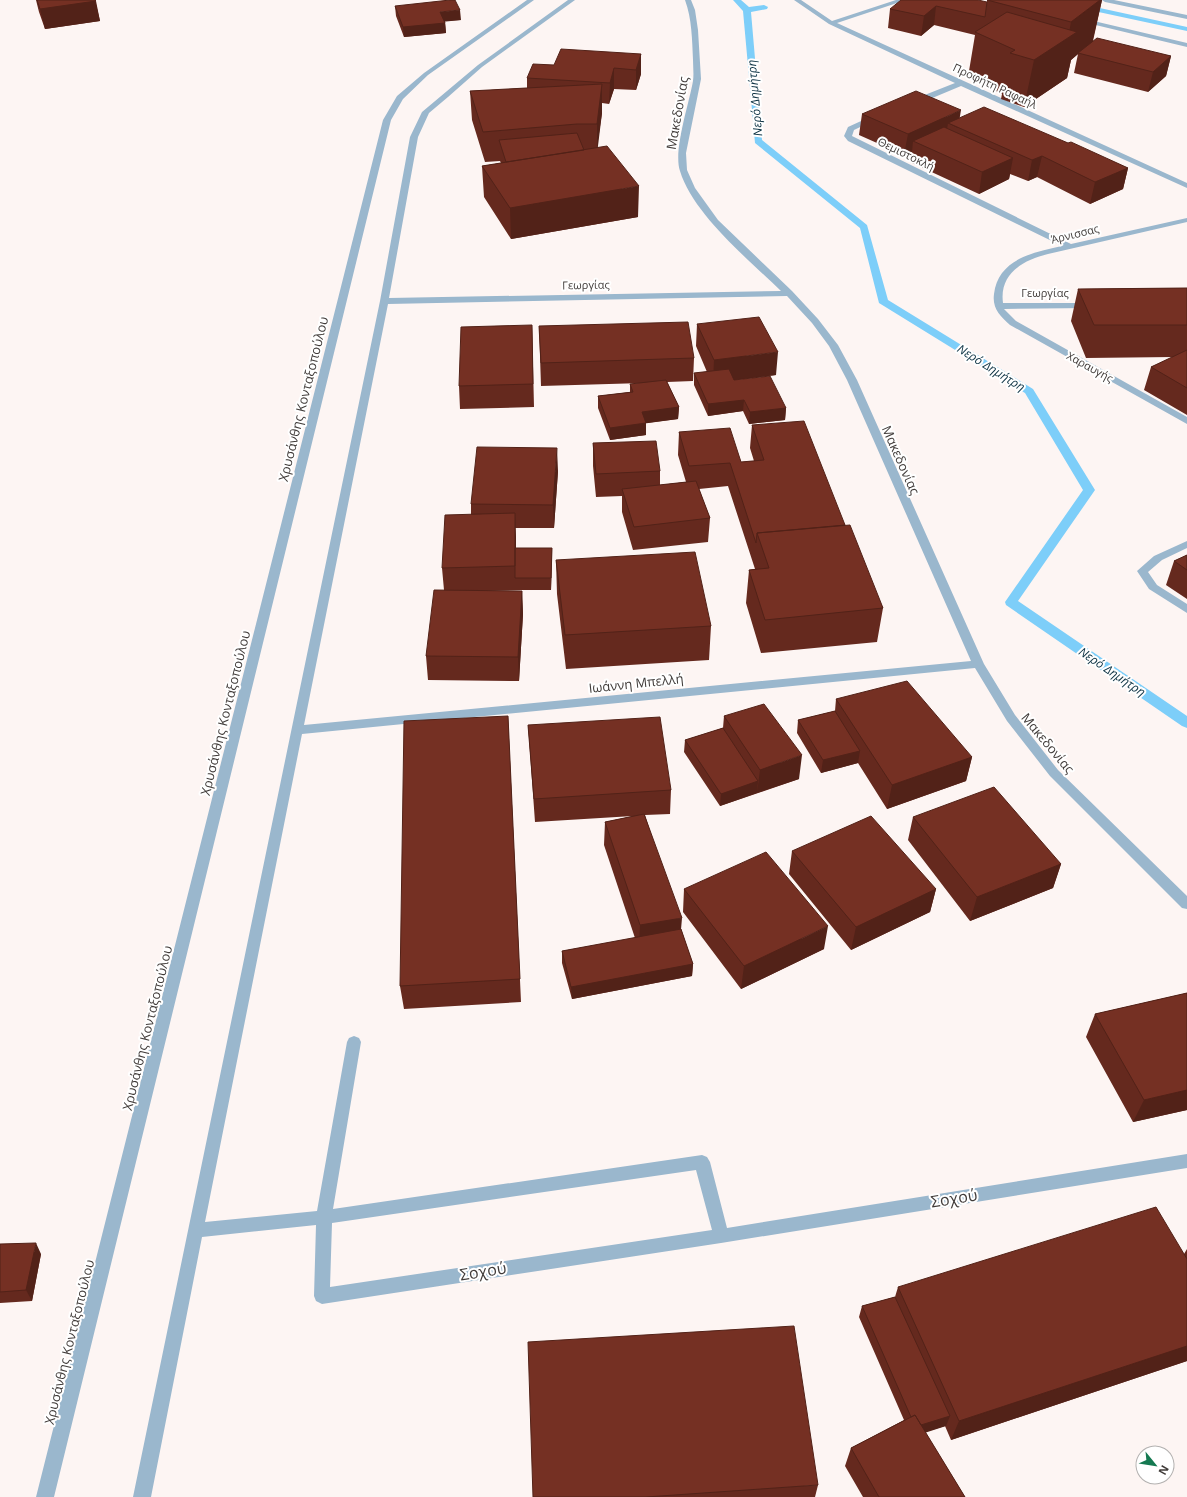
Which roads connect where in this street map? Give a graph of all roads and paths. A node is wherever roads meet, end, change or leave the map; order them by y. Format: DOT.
graph roads {
  1 [pos="531,0"];
  2 [pos="572,0"];
  3 [pos="688,0"];
  4 [pos="797,0"];
  5 [pos="903,0"];
  6 [pos="1106,0"];
  7 [pos="1187,17"];
  8 [pos="1074,19"];
  9 [pos="832,23"];
  10 [pos="1187,45"];
  11 [pos="962,83"];
  12 [pos="910,104"];
  13 [pos="881,116"];
  14 [pos="1187,186"];
  15 [pos="1187,220"];
  16 [pos="1070,247"];
  17 [pos="789,294"];
  18 [pos="384,301"];
  19 [pos="1101,305"];
  20 [pos="999,306"];
  21 [pos="1187,421"];
  22 [pos="1187,544"];
  23 [pos="1187,609"];
  24 [pos="978,664"];
  25 [pos="297,730"];
  26 [pos="1187,904"];
  27 [pos="354,1042"];
  28 [pos="1187,1161"];
  29 [pos="324,1217"];
  30 [pos="196,1230"];
  31 [pos="721,1236"];
  32 [pos="45,1497"];
  33 [pos="142,1497"];
  1 -- 32 [label="street, Χρυσάνθης Κονταξοπούλου"];
  2 -- 18 [label="street"];
  3 -- 17 [label="street, Μακεδονίας"];
  4 -- 9 [label="street, Προφήτη Ραφαήλ"];
  5 -- 9 [label="street"];
  6 -- 7 [label="street"];
  8 -- 10 [label="street"];
  9 -- 11 [label="street, Προφήτη Ραφαήλ"];
  11 -- 12 [label="street"];
  11 -- 14 [label="street, Προφήτη Ραφαήλ"];
  13 -- 16 [label="street, Θεμιστοκλή"];
  15 -- 16 [label="street, Άρνισσας"];
  16 -- 20 [label="street, Άρνισσας"];
  17 -- 18 [label="street, Γεωργίας"];
  17 -- 24 [label="street, Μακεδονίας"];
  18 -- 25 [label="street"];
  19 -- 20 [label="street, Γεωργίας"];
  20 -- 21 [label="street, Χαραυγής"];
  22 -- 23 [label="street"];
  24 -- 25 [label="street, Ιωάννη Μπελλή"];
  24 -- 26 [label="street, Μακεδονίας"];
  25 -- 30 [label="street"];
  27 -- 29 [label="street"];
  28 -- 31 [label="street, Σοχού"];
  29 -- 30 [label="street"];
  29 -- 31 [label="street"];
  29 -- 31 [label="street, Σοχού"];
  30 -- 33 [label="street"];
}
